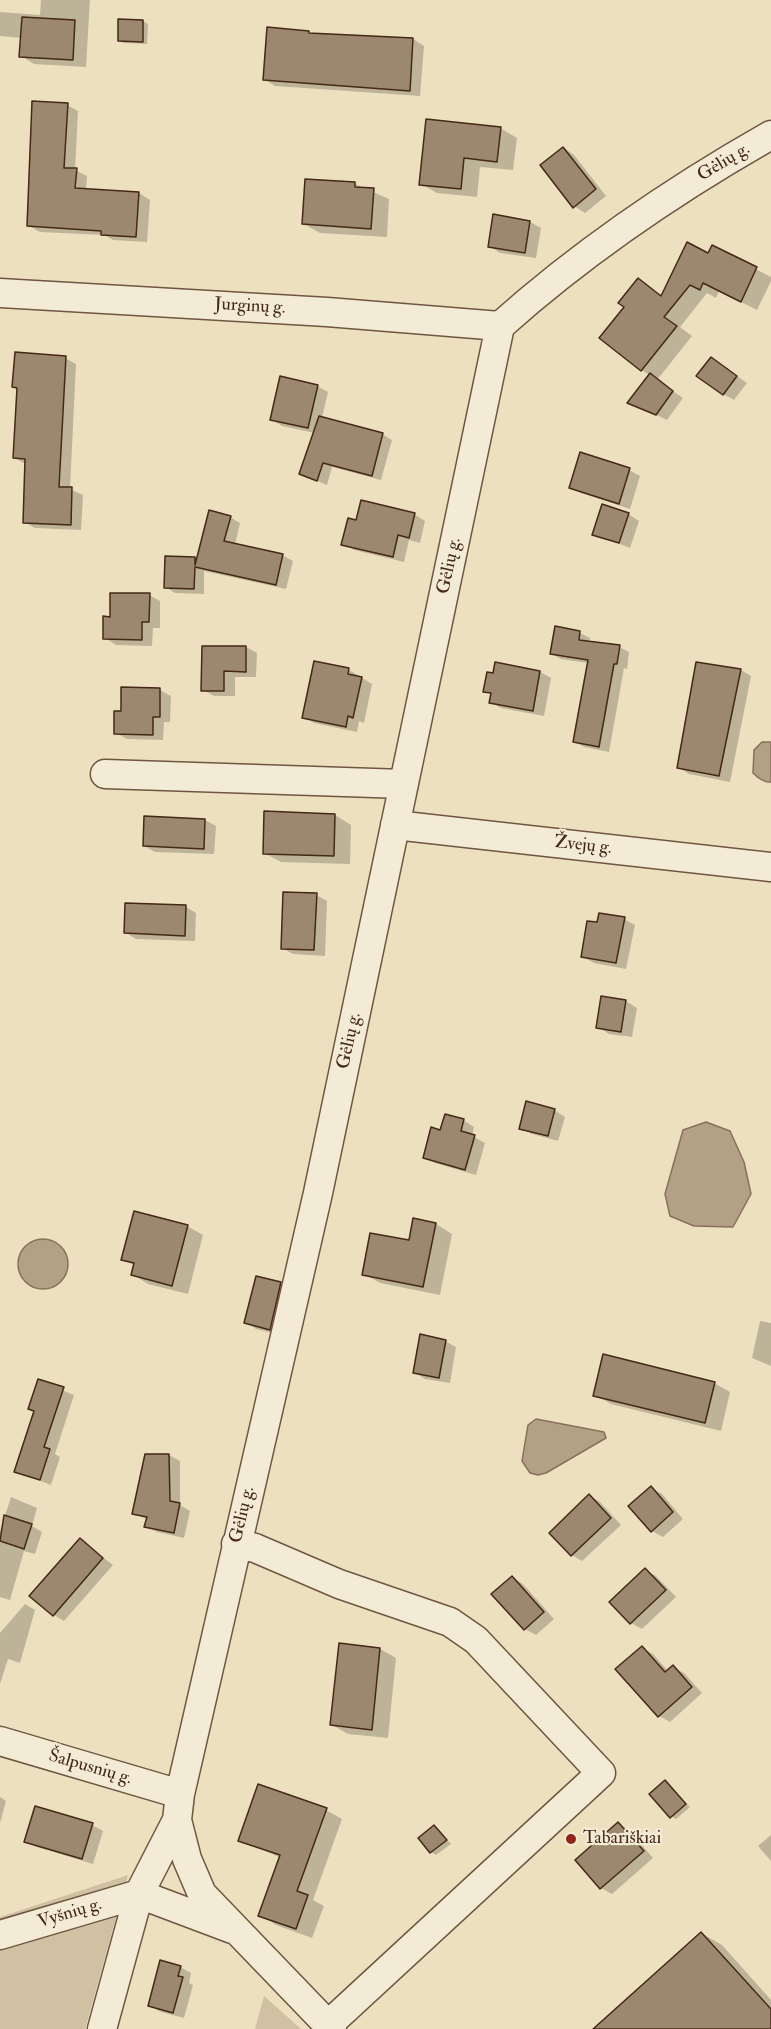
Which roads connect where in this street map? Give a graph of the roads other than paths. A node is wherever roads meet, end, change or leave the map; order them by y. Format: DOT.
graph roads {
  1 [pos="771,135"];
  2 [pos="0,293"];
  3 [pos="500,326"];
  4 [pos="105,774"];
  5 [pos="404,784"];
  6 [pos="395,825"];
  7 [pos="771,867"];
  8 [pos="236,1544"];
  9 [pos="0,1741"];
  10 [pos="178,1808"];
  11 [pos="139,1894"];
  12 [pos="234,1929"];
  13 [pos="0,1935"];
  14 [pos="330,2027"];
  15 [pos="102,2029"];
  1 -- 3 [label="street, Gėlių g."];
  2 -- 3 [label="street, Jurginų g."];
  3 -- 5 [label="street, Gėlių g."];
  4 -- 5 [label="street"];
  5 -- 6 [label="street, Gėlių g."];
  6 -- 7 [label="street, Žvejų g."];
  6 -- 8 [label="street, Gėlių g."];
  8 -- 10 [label="street, Gėlių g."];
  8 -- 14 [label="street"];
  9 -- 10 [label="street, Šalpusnių g."];
  10 -- 11 [label="street"];
  10 -- 12 [label="street, Gėlių g."];
  11 -- 12 [label="street"];
  11 -- 13 [label="street, Vyšnių g."];
  11 -- 15 [label="street"];
  12 -- 14 [label="street, Gėlių g."];
}
